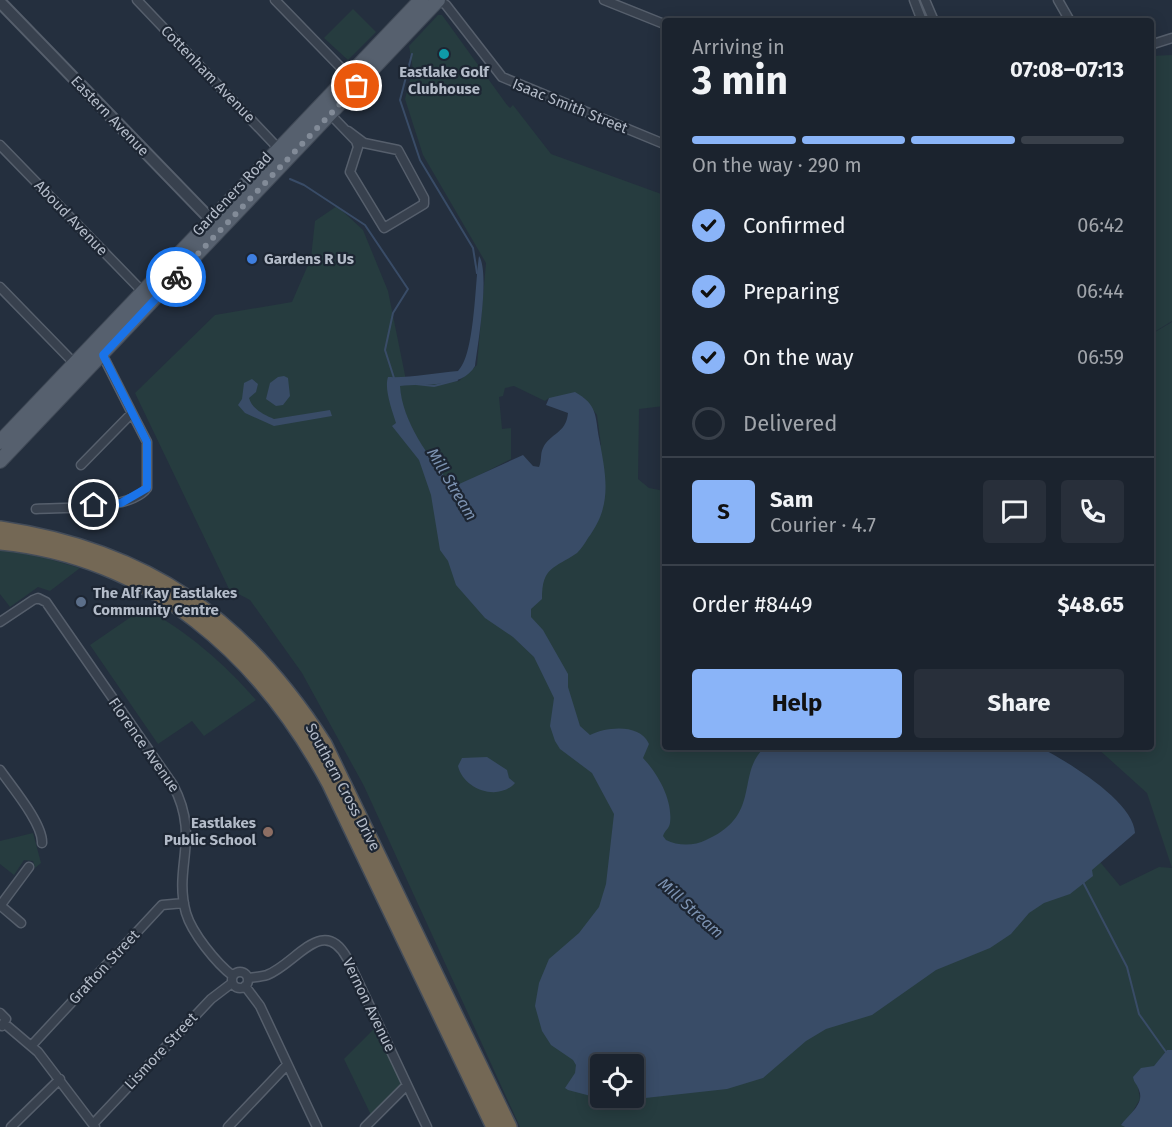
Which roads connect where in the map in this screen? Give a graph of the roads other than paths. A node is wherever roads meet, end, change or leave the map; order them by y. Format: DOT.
graph roads {
  1 [pos="137,0"];
  2 [pos="275,0"];
  3 [pos="421,0"];
  4 [pos="437,0"];
  5 [pos="604,0"];
  6 [pos="914,0"];
  7 [pos="925,0"];
  8 [pos="1058,0"];
  9 [pos="0,2"];
  10 [pos="409,13"];
  11 [pos="921,18"];
  12 [pos="933,18"];
  13 [pos="1068,18"];
  14 [pos="662,23"];
  15 [pos="1172,38"];
  16 [pos="1154,44"];
  17 [pos="347,74"];
  18 [pos="330,114"];
  19 [pos="348,131"];
  20 [pos="662,143"];
  21 [pos="0,145"];
  22 [pos="278,148"];
  23 [pos="210,219"];
  24 [pos="221,230"];
  25 [pos="0,287"];
  26 [pos="142,291"];
  27 [pos="95,341"];
  28 [pos="103,355"];
  29 [pos="75,364"];
  30 [pos="132,412"];
  31 [pos="0,442"];
  32 [pos="0,461"];
  33 [pos="81,465"];
  34 [pos="36,509"];
  35 [pos="0,529"];
  36 [pos="0,542"];
  37 [pos="0,622"];
  38 [pos="0,770"];
  39 [pos="42,843"];
  40 [pos="29,867"];
  41 [pos="184,903"];
  42 [pos="0,906"];
  43 [pos="21,923"];
  44 [pos="232,979"];
  45 [pos="247,982"];
  46 [pos="0,1013"];
  47 [pos="2,1025"];
  48 [pos="32,1046"];
  49 [pos="287,1065"];
  50 [pos="60,1079"];
  51 [pos="407,1084"];
  52 [pos="94,1125"];
  53 [pos="11,1127"];
  54 [pos="228,1127"];
  55 [pos="317,1127"];
  56 [pos="365,1127"];
  57 [pos="428,1127"];
  58 [pos="494,1127"];
  59 [pos="509,1127"];
  1 -- 22 [label="street, Cottenham Avenue"];
  2 -- 17 [label="street"];
  3 -- 10 [label="main road, Gardeners Road"];
  4 -- 10 [label="street"];
  4 -- 18 [label="main road, Gardeners Road"];
  4 -- 20 [label="street, Isaac Smith Street"];
  5 -- 14 [label="street"];
  6 -- 11 [label="street"];
  7 -- 12 [label="street"];
  8 -- 13 [label="street"];
  9 -- 23 [label="street, Eastern Avenue"];
  10 -- 17 [label="main road, Gardeners Road"];
  15 -- 16 [label="street"];
  17 -- 22 [label="main road, Gardeners Road"];
  18 -- 19 [label="street"];
  18 -- 24 [label="main road, Gardeners Road"];
  19 -- 19 [label="street"];
  21 -- 26 [label="street, Aboud Avenue"];
  22 -- 23 [label="main road, Gardeners Road"];
  23 -- 24 [label="street, Eastern Avenue"];
  23 -- 26 [label="main road, Gardeners Road"];
  24 -- 28 [label="main road, Gardeners Road"];
  25 -- 29 [label="street"];
  26 -- 27 [label="main road, Gardeners Road"];
  27 -- 28 [label="street"];
  27 -- 29 [label="main road, Gardeners Road"];
  28 -- 30 [label="street"];
  28 -- 32 [label="main road, Gardeners Road"];
  29 -- 31 [label="main road, Gardeners Road"];
  30 -- 33 [label="street"];
  30 -- 34 [label="street"];
  35 -- 59 [label="highway, Southern Cross Drive"];
  36 -- 58 [label="highway, Southern Cross Drive"];
  37 -- 41 [label="street, Florence Avenue"];
  38 -- 39 [label="street"];
  40 -- 42 [label="street"];
  41 -- 44 [label="street, Florence Avenue"];
  41 -- 48 [label="street, Grafton Street"];
  42 -- 43 [label="street"];
  44 -- 45 [label="street"];
  44 -- 45 [label="street"];
  44 -- 52 [label="street, Lismore Street"];
  45 -- 49 [label="street"];
  45 -- 51 [label="street, Vernon Avenue"];
  46 -- 47 [label="street"];
  47 -- 48 [label="street"];
  48 -- 50 [label="street"];
  49 -- 54 [label="street"];
  49 -- 55 [label="street"];
  50 -- 52 [label="street"];
  50 -- 53 [label="street"];
  51 -- 56 [label="street"];
  51 -- 57 [label="street, Vernon Avenue"];
}
